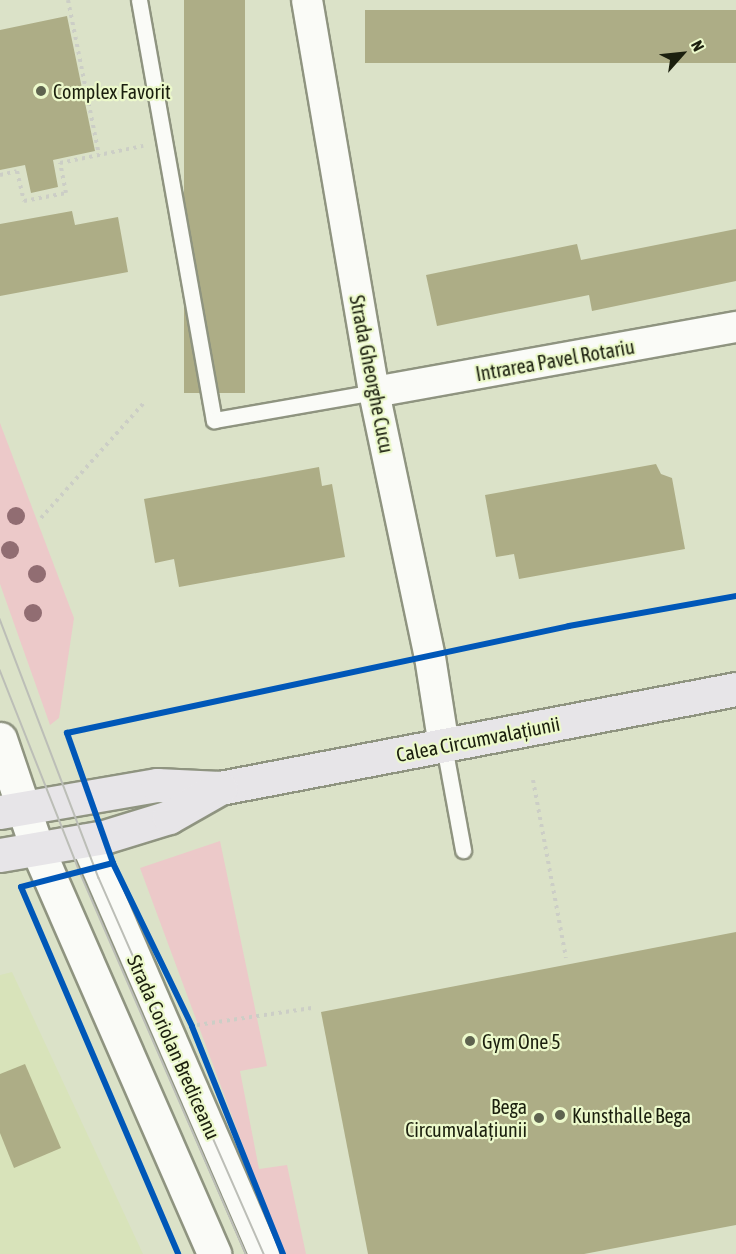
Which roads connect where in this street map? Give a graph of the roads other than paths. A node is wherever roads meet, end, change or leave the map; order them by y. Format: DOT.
graph roads {
  1 [pos="139,0"];
  2 [pos="307,0"];
  3 [pos="736,327"];
  4 [pos="374,392"];
  5 [pos="736,689"];
  6 [pos="0,739"];
  7 [pos="444,746"];
  8 [pos="220,788"];
  9 [pos="9,814"];
  10 [pos="85,840"];
  11 [pos="37,848"];
  12 [pos="463,850"];
  13 [pos="0,855"];
  14 [pos="214,1254"];
  15 [pos="264,1254"];
  1 -- 4 [label="lane"];
  2 -- 4 [label="street, Strada Gheorghe Cucu"];
  3 -- 4 [label="street, Intrarea Pavel Rotariu"];
  4 -- 7 [label="street, Strada Gheorghe Cucu"];
  5 -- 7 [label="main road, Calea Circumvalațiunii"];
  6 -- 9 [label="street"];
  7 -- 8 [label="main road, Calea Circumvalațiunii"];
  7 -- 12 [label="lane"];
  8 -- 9 [label="main road, Calea Circumvalațiunii"];
  8 -- 10 [label="main road, Calea Circumvalațiunii"];
  9 -- 11 [label="street"];
  10 -- 11 [label="main road, Calea Circumvalațiunii"];
  10 -- 15 [label="street, Strada Coriolan Brediceanu"];
  11 -- 13 [label="main road, Calea Circumvalațiunii"];
  11 -- 14 [label="street"];
}
